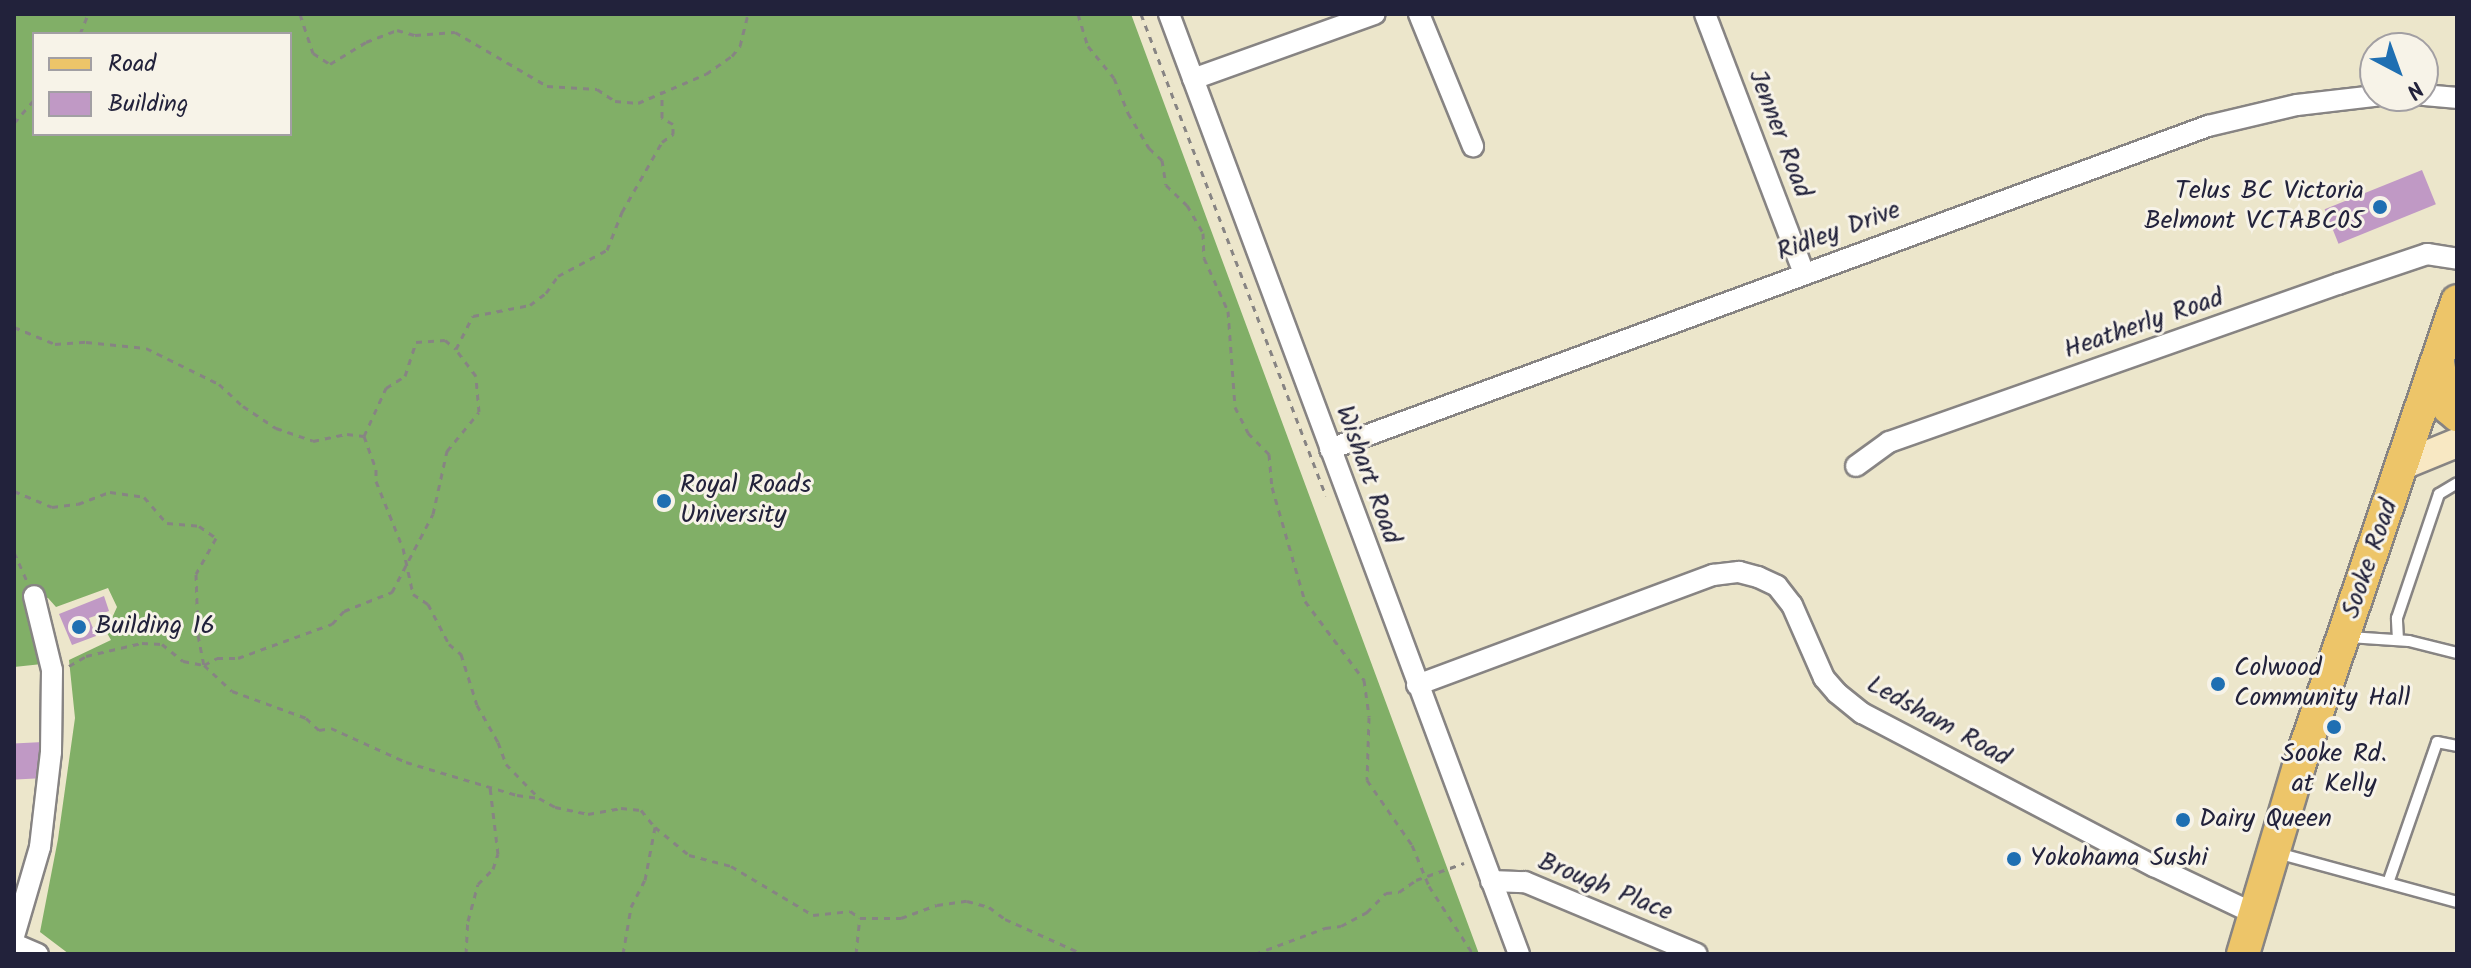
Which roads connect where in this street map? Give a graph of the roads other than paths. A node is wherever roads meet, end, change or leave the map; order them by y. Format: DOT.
graph roads {
  1 [pos="1169,14"];
  2 [pos="1375,14"];
  3 [pos="1419,14"];
  4 [pos="1705,14"];
  5 [pos="1193,79"];
  6 [pos="2359,98"];
  7 [pos="1473,146"];
  8 [pos="2457,259"];
  9 [pos="1804,273"];
  10 [pos="2457,301"];
  11 [pos="2438,363"];
  12 [pos="2457,415"];
  13 [pos="2457,443"];
  14 [pos="1330,449"];
  15 [pos="2403,465"];
  16 [pos="1856,466"];
  17 [pos="2457,483"];
  18 [pos="34,596"];
  19 [pos="2344,637"];
  20 [pos="2398,640"];
  21 [pos="2457,653"];
  22 [pos="1417,685"];
  23 [pos="2457,746"];
  24 [pos="2272,852"];
  25 [pos="1491,881"];
  26 [pos="2388,883"];
  27 [pos="2457,902"];
  28 [pos="2253,913"];
  29 [pos="14,936"];
  30 [pos="14,944"];
  31 [pos="38,954"];
  32 [pos="1519,954"];
  33 [pos="1697,954"];
  34 [pos="2243,954"];
  1 -- 5 [label="street, Wishart Road"];
  2 -- 5 [label="street"];
  3 -- 7 [label="street"];
  4 -- 9 [label="street, Jenner Road"];
  5 -- 14 [label="street, Wishart Road"];
  6 -- 9 [label="street, Ridley Drive"];
  8 -- 16 [label="street, Heatherly Road"];
  9 -- 14 [label="street, Ridley Drive"];
  10 -- 11 [label="main road, Sooke Road"];
  11 -- 12 [label="main road"];
  11 -- 15 [label="main road, Sooke Road"];
  13 -- 15 [label="street"];
  14 -- 22 [label="street, Wishart Road"];
  15 -- 19 [label="main road, Sooke Road"];
  17 -- 20 [label="lane"];
  18 -- 29 [label="street"];
  19 -- 20 [label="lane"];
  19 -- 24 [label="main road, Sooke Road"];
  20 -- 21 [label="lane"];
  22 -- 25 [label="street, Wishart Road"];
  22 -- 28 [label="street, Ledsham Road"];
  23 -- 26 [label="lane"];
  24 -- 26 [label="lane"];
  24 -- 28 [label="main road, Sooke Road"];
  25 -- 32 [label="street, Wishart Road"];
  25 -- 33 [label="street, Brough Place"];
  26 -- 27 [label="lane"];
  28 -- 34 [label="main road, Sooke Road"];
  30 -- 31 [label="street"];
}
